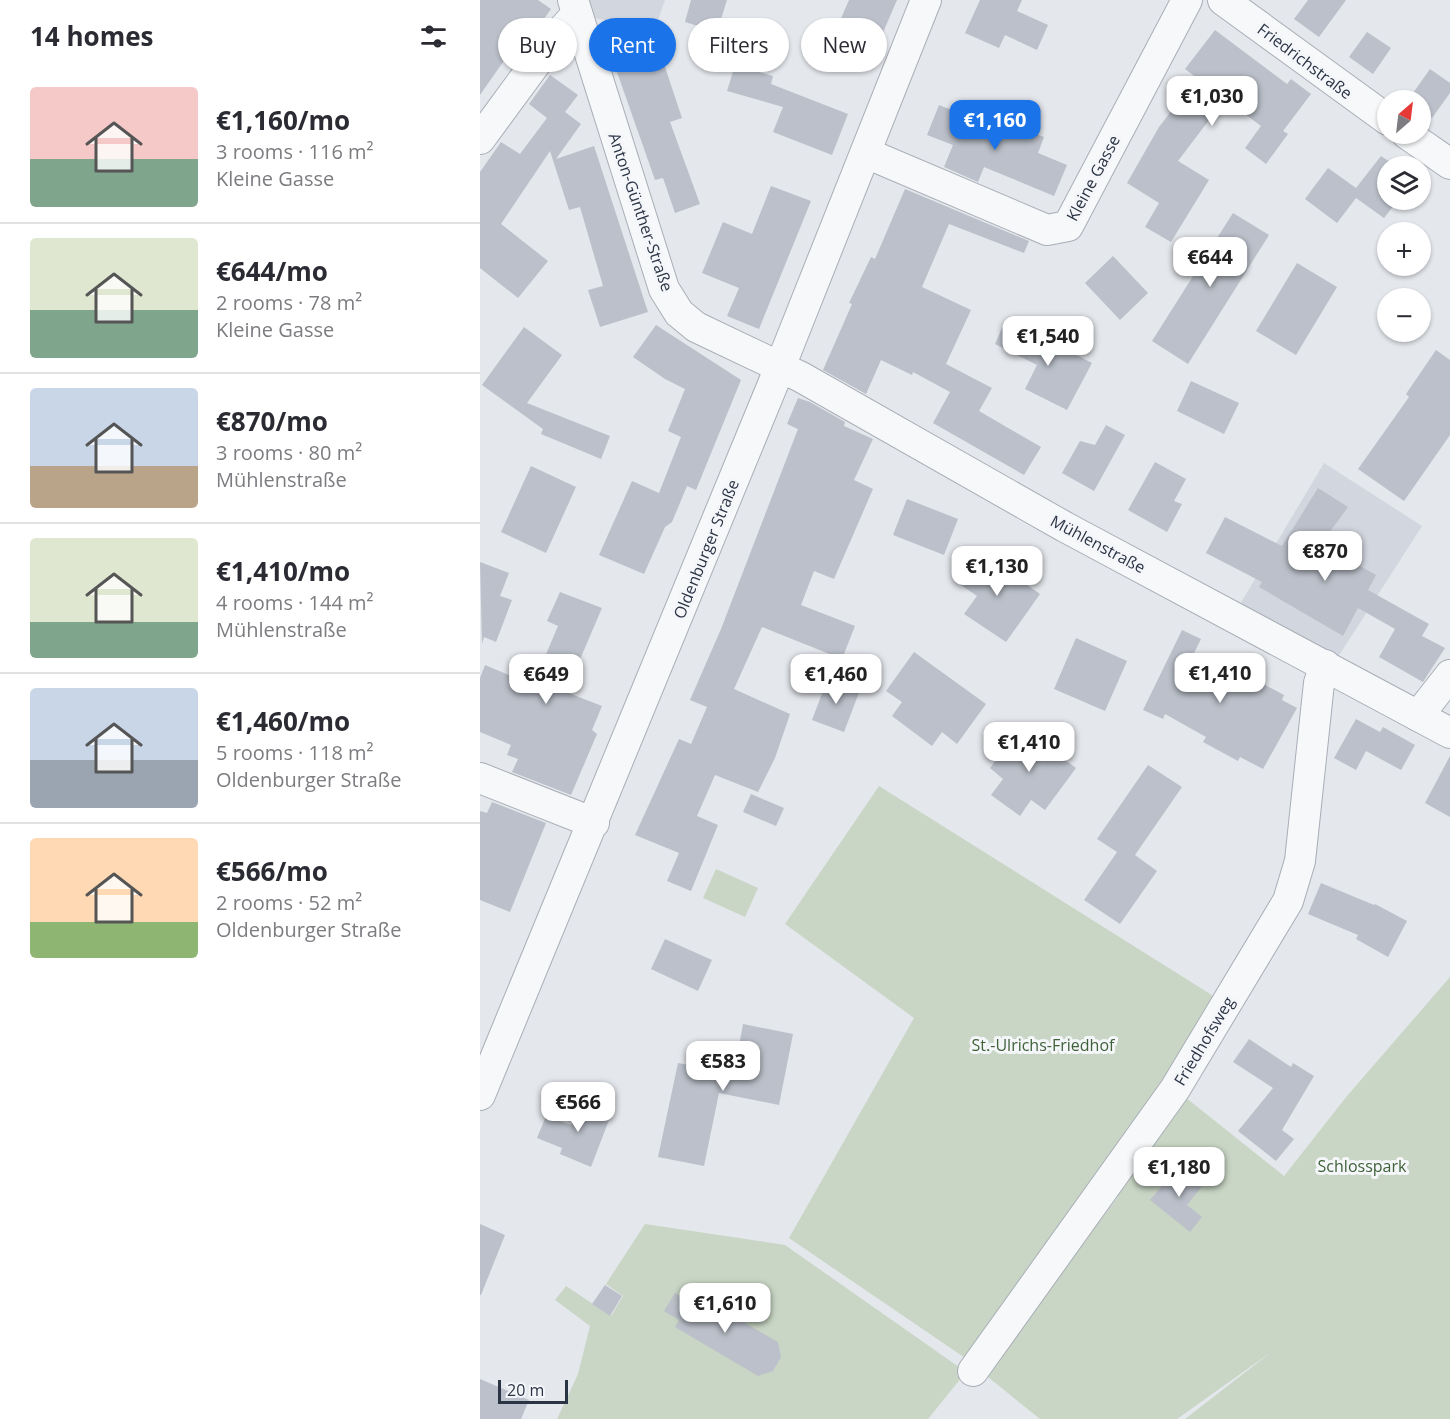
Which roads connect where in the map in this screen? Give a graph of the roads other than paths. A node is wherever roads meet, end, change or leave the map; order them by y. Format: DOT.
graph roads {
  1 [pos="926,0"];
  2 [pos="1187,0"];
  3 [pos="1223,0"];
  4 [pos="575,7"];
  5 [pos="1377,112"];
  6 [pos="480,139"];
  7 [pos="1421,144"];
  8 [pos="866,153"];
  9 [pos="1450,164"];
  10 [pos="780,367"];
  11 [pos="1325,665"];
  12 [pos="1450,675"];
  13 [pos="1418,716"];
  14 [pos="1450,734"];
  15 [pos="480,778"];
  16 [pos="594,823"];
  17 [pos="480,1095"];
  18 [pos="973,1371"];
  1 -- 8 [label="street, Oldenburger Straße"];
  2 -- 8 [label="street, Kleine Gasse"];
  3 -- 5 [label="street, Friedrichstraße"];
  4 -- 6 [label="street"];
  4 -- 10 [label="street, Anton-Günther-Straße"];
  7 -- 9 [label="street"];
  8 -- 10 [label="street, Oldenburger Straße"];
  10 -- 11 [label="street, Mühlenstraße"];
  10 -- 16 [label="street, Oldenburger Straße"];
  11 -- 13 [label="street, Mühlenstraße"];
  11 -- 18 [label="street, Friedhofsweg"];
  12 -- 13 [label="street"];
  13 -- 14 [label="street, Mühlenstraße"];
  15 -- 16 [label="street"];
  16 -- 17 [label="street, Oldenburger Straße"];
}
